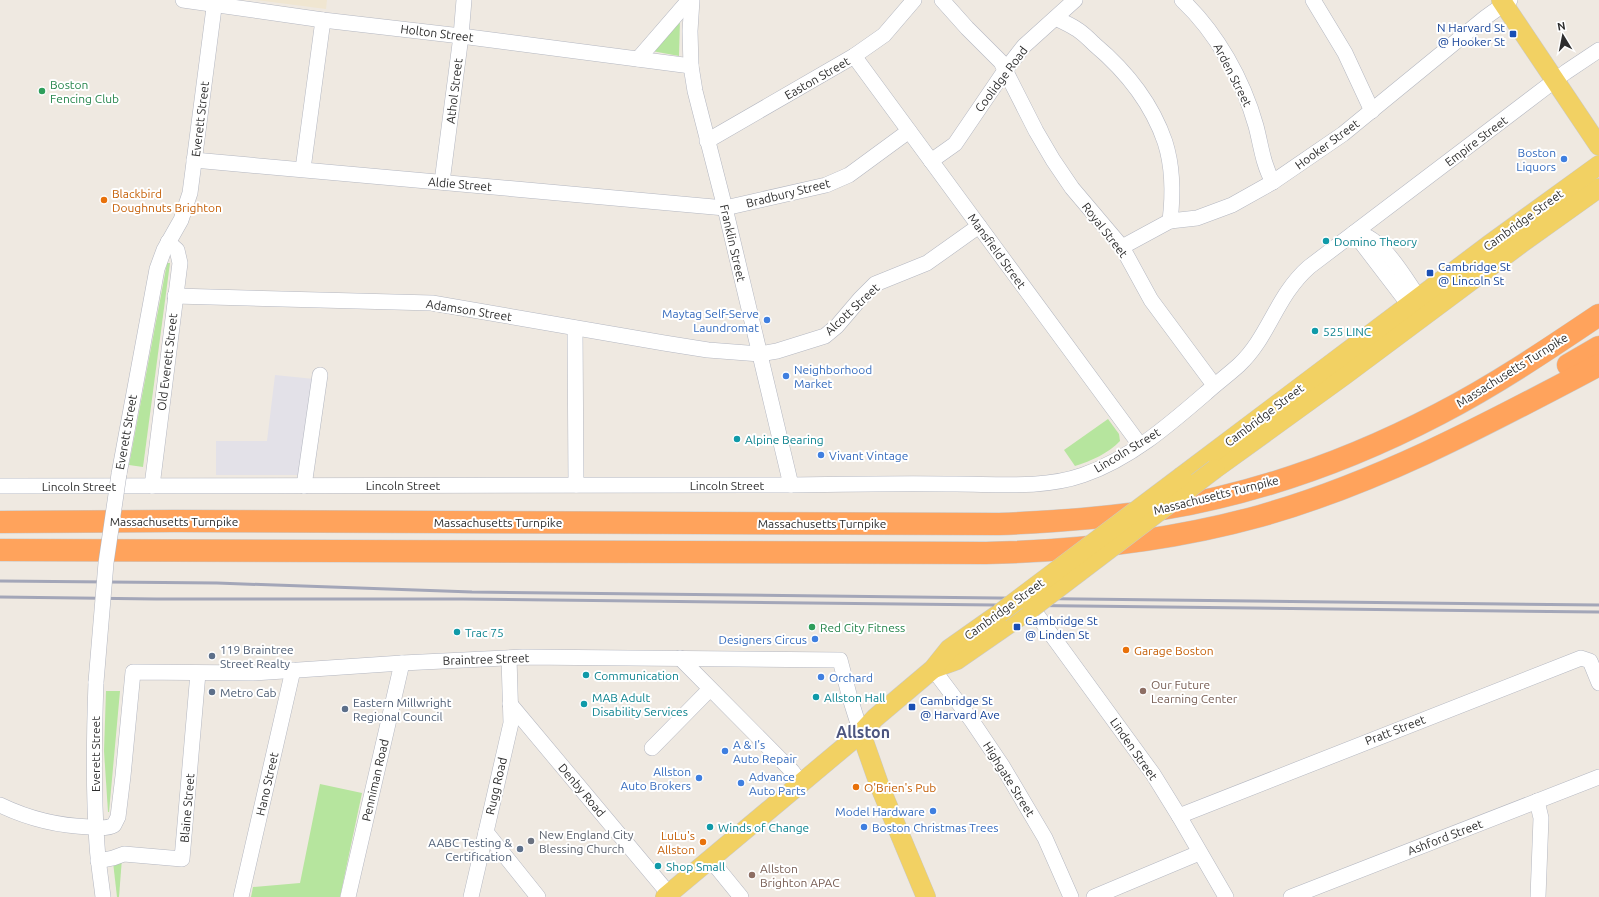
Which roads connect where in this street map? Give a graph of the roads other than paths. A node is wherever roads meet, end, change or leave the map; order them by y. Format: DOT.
graph roads {
  1 [pos="183,0"];
  2 [pos="464,0"];
  3 [pos="688,0"];
  4 [pos="692,0"];
  5 [pos="914,0"];
  6 [pos="942,0"];
  7 [pos="1075,0"];
  8 [pos="1182,0"];
  9 [pos="1313,0"];
  10 [pos="1505,1"];
  11 [pos="214,2"];
  12 [pos="1056,18"];
  13 [pos="323,20"];
  14 [pos="461,36"];
  15 [pos="1599,50"];
  16 [pos="854,56"];
  17 [pos="638,59"];
  18 [pos="691,66"];
  19 [pos="1006,69"];
  20 [pos="1556,81"];
  21 [pos="1372,111"];
  22 [pos="909,131"];
  23 [pos="708,141"];
  24 [pos="1599,146"];
  25 [pos="194,160"];
  26 [pos="931,161"];
  27 [pos="1599,165"];
  28 [pos="303,169"];
  29 [pos="442,182"];
  30 [pos="1273,182"];
  31 [pos="1599,188"];
  32 [pos="725,208"];
  33 [pos="1170,221"];
  34 [pos="978,226"];
  35 [pos="1354,233"];
  36 [pos="168,242"];
  37 [pos="1122,247"];
  38 [pos="175,296"];
  39 [pos="1414,301"];
  40 [pos="1599,303"];
  41 [pos="1426,315"];
  42 [pos="1599,315"];
  43 [pos="574,328"];
  44 [pos="1599,347"];
  45 [pos="760,354"];
  46 [pos="1599,365"];
  47 [pos="320,375"];
  48 [pos="1214,385"];
  49 [pos="1489,386"];
  50 [pos="1140,445"];
  51 [pos="791,484"];
  52 [pos="576,485"];
  53 [pos="0,486"];
  54 [pos="152,486"];
  55 [pos="304,486"];
  56 [pos="1325,495"];
  57 [pos="0,522"];
  58 [pos="0,550"];
  59 [pos="1031,612"];
  60 [pos="509,658"];
  61 [pos="680,658"];
  62 [pos="1595,661"];
  63 [pos="402,663"];
  64 [pos="933,669"];
  65 [pos="293,670"];
  66 [pos="198,673"];
  67 [pos="1599,682"];
  68 [pos="710,689"];
  69 [pos="510,704"];
  70 [pos="861,733"];
  71 [pos="652,748"];
  72 [pos="1599,776"];
  73 [pos="801,783"];
  74 [pos="1537,801"];
  75 [pos="0,805"];
  76 [pos="1179,816"];
  77 [pos="96,828"];
  78 [pos="486,832"];
  79 [pos="1199,853"];
  80 [pos="710,859"];
  81 [pos="98,861"];
  82 [pos="667,895"];
  83 [pos="103,897"];
  84 [pos="241,897"];
  85 [pos="348,897"];
  86 [pos="471,897"];
  87 [pos="538,897"];
  88 [pos="741,897"];
  89 [pos="926,897"];
  90 [pos="1071,897"];
  91 [pos="1094,897"];
  92 [pos="1226,897"];
  93 [pos="1291,897"];
  94 [pos="1538,897"];
  1 -- 11 [label="street, Holton Street"];
  2 -- 14 [label="street, Athol Street"];
  3 -- 17 [label="street"];
  4 -- 18 [label="street, Franklin Street"];
  5 -- 16 [label="street, Easton Street"];
  6 -- 19 [label="street, Royal Street"];
  7 -- 12 [label="street, Coolidge Road"];
  8 -- 30 [label="street, Arden Street"];
  9 -- 21 [label="street"];
  10 -- 20 [label="main road"];
  10 -- 21 [label="street, Hooker Street"];
  11 -- 13 [label="street, Holton Street"];
  11 -- 25 [label="street, Everett Street"];
  12 -- 19 [label="street, Coolidge Road"];
  12 -- 33 [label="street"];
  13 -- 14 [label="street, Holton Street"];
  13 -- 28 [label="street"];
  14 -- 17 [label="street, Holton Street"];
  14 -- 29 [label="street, Athol Street"];
  15 -- 20 [label="street, Empire Street"];
  16 -- 22 [label="street, Mansfield Street"];
  16 -- 23 [label="street, Easton Street"];
  17 -- 18 [label="street, Holton Street"];
  18 -- 23 [label="street, Franklin Street"];
  19 -- 26 [label="street, Coolidge Road"];
  19 -- 37 [label="street, Royal Street"];
  20 -- 24 [label="main road"];
  20 -- 35 [label="street, Empire Street"];
  21 -- 30 [label="street, Hooker Street"];
  22 -- 26 [label="street, Mansfield Street"];
  22 -- 32 [label="street, Bradbury Street"];
  23 -- 32 [label="street, Franklin Street"];
  25 -- 28 [label="street, Aldie Street"];
  25 -- 36 [label="street, Everett Street"];
  26 -- 34 [label="street, Mansfield Street"];
  27 -- 39 [label="main road, Cambridge Street"];
  28 -- 29 [label="street, Aldie Street"];
  29 -- 32 [label="street, Aldie Street"];
  30 -- 33 [label="street, Hooker Street"];
  31 -- 41 [label="main road, Cambridge Street"];
  32 -- 45 [label="street, Franklin Street"];
  33 -- 37 [label="street, Hooker Street"];
  34 -- 45 [label="street, Alcott Street"];
  34 -- 50 [label="street, Mansfield Street"];
  35 -- 39 [label="street"];
  35 -- 48 [label="street, Lincoln Street"];
  36 -- 38 [label="street, Old Everett Street"];
  36 -- 77 [label="street, Everett Street, bridge"];
  37 -- 48 [label="street, Royal Street"];
  38 -- 43 [label="street, Adamson Street"];
  38 -- 54 [label="street, Old Everett Street"];
  39 -- 41 [label="street"];
  39 -- 64 [label="main road, Cambridge Street, bridge"];
  40 -- 49 [label="highway"];
  41 -- 59 [label="main road, Cambridge Street, bridge"];
  42 -- 49 [label="highway, Massachusetts Turnpike"];
  43 -- 45 [label="street, Adamson Street"];
  43 -- 52 [label="street"];
  44 -- 56 [label="highway"];
  45 -- 51 [label="street, Franklin Street"];
  46 -- 56 [label="highway"];
  47 -- 55 [label="street"];
  48 -- 50 [label="street, Lincoln Street"];
  49 -- 57 [label="highway, Massachusetts Turnpike"];
  50 -- 51 [label="street, Lincoln Street"];
  51 -- 52 [label="street, Lincoln Street"];
  52 -- 55 [label="street, Lincoln Street"];
  53 -- 54 [label="street, Lincoln Street"];
  54 -- 55 [label="street, Lincoln Street"];
  56 -- 58 [label="highway"];
  59 -- 64 [label="main road, Cambridge Street"];
  59 -- 76 [label="street, Linden Street"];
  60 -- 61 [label="street, Braintree Street"];
  60 -- 63 [label="street, Braintree Street"];
  60 -- 69 [label="street, Rugg Road"];
  61 -- 68 [label="street"];
  61 -- 70 [label="street, Braintree Street"];
  62 -- 67 [label="street, Pratt Street"];
  62 -- 76 [label="street, Pratt Street"];
  63 -- 65 [label="street, Braintree Street"];
  63 -- 85 [label="street, Penniman Road"];
  64 -- 70 [label="main road, Cambridge Street"];
  64 -- 90 [label="street, Highgate Street"];
  65 -- 66 [label="street, Braintree Street"];
  65 -- 84 [label="street, Hano Street"];
  66 -- 77 [label="street, Braintree Street"];
  66 -- 81 [label="street, Blaine Street"];
  68 -- 71 [label="street"];
  68 -- 73 [label="street"];
  69 -- 78 [label="street, Rugg Road"];
  69 -- 82 [label="street, Denby Road"];
  70 -- 73 [label="main road, Cambridge Street"];
  70 -- 89 [label="main road"];
  72 -- 74 [label="street, Ashford Street"];
  73 -- 80 [label="main road, Cambridge Street"];
  74 -- 93 [label="street, Ashford Street"];
  74 -- 94 [label="street"];
  75 -- 77 [label="street"];
  76 -- 79 [label="street, Linden Street"];
  77 -- 81 [label="street, Everett Street"];
  78 -- 86 [label="street, Rugg Road"];
  78 -- 87 [label="street"];
  79 -- 91 [label="street"];
  79 -- 92 [label="street, Linden Street"];
  80 -- 82 [label="main road, Cambridge Street"];
  80 -- 88 [label="street"];
  81 -- 83 [label="street, Everett Street"];
}
